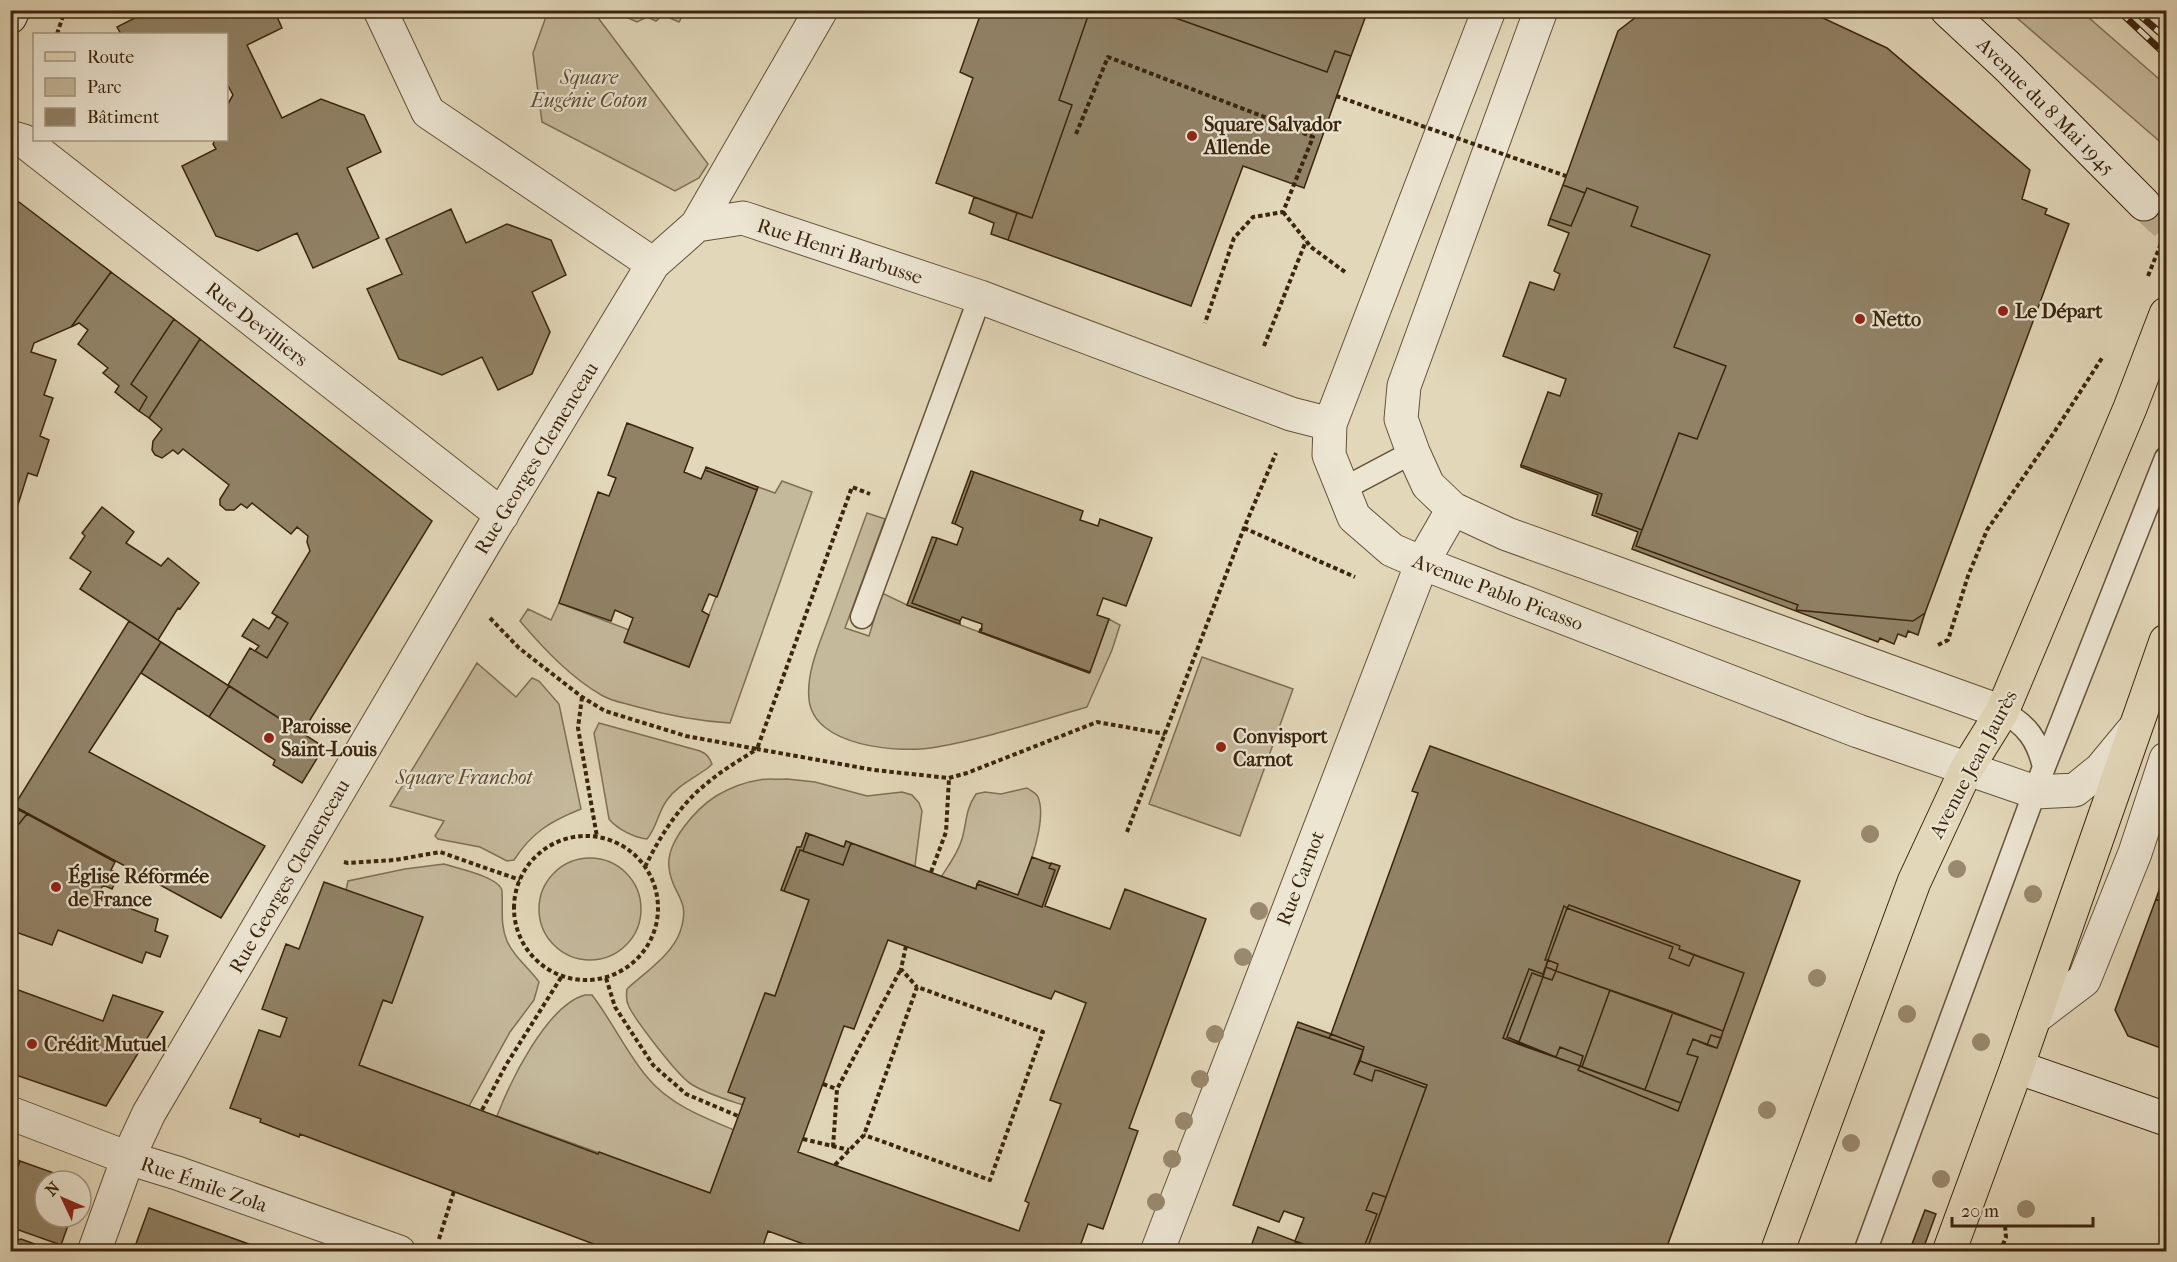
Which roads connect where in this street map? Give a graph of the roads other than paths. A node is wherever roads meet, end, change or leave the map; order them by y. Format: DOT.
graph roads {
  1 [pos="13,10"];
  2 [pos="380,10"];
  3 [pos="821,10"];
  4 [pos="1489,10"];
  5 [pos="1541,10"];
  6 [pos="1947,10"];
  7 [pos="10,17"];
  8 [pos="10,137"];
  9 [pos="2144,204"];
  10 [pos="696,225"];
  11 [pos="653,264"];
  12 [pos="980,297"];
  13 [pos="2166,314"];
  14 [pos="1330,424"];
  15 [pos="1413,452"];
  16 [pos="2166,458"];
  17 [pos="1343,489"];
  18 [pos="1453,509"];
  19 [pos="502,515"];
  20 [pos="1422,563"];
  21 [pos="862,617"];
  22 [pos="2166,641"];
  23 [pos="2002,712"];
  24 [pos="2138,724"];
  25 [pos="2166,759"];
  26 [pos="1966,770"];
  27 [pos="2039,780"];
  28 [pos="2034,1018"];
  29 [pos="2017,1066"];
  30 [pos="10,1113"];
  31 [pos="2166,1119"];
  32 [pos="128,1158"];
  33 [pos="94,1251"];
  34 [pos="399,1251"];
  35 [pos="1157,1251"];
  36 [pos="1777,1251"];
  37 [pos="1865,1251"];
  38 [pos="1949,1251"];
  1 -- 7 [label="street"];
  2 -- 11 [label="street"];
  3 -- 10 [label="street"];
  4 -- 14 [label="street, Avenue Pablo Picasso"];
  5 -- 15 [label="street"];
  6 -- 9 [label="street, Avenue du 8 Mai 1945"];
  8 -- 19 [label="street, Rue Devilliers"];
  10 -- 11 [label="street"];
  10 -- 12 [label="street, Rue Henri Barbusse"];
  11 -- 19 [label="street, Rue Georges Clemenceau"];
  12 -- 14 [label="street, Rue Henri Barbusse"];
  12 -- 21 [label="lane"];
  13 -- 23 [label="main road, Avenue Jean Jaurès"];
  14 -- 17 [label="street, Avenue Pablo Picasso"];
  15 -- 17 [label="lane"];
  15 -- 18 [label="street"];
  16 -- 27 [label="lane"];
  17 -- 20 [label="street, Avenue Pablo Picasso"];
  18 -- 20 [label="street, Rue Carnot"];
  18 -- 23 [label="street"];
  19 -- 32 [label="street, Rue Georges Clemenceau"];
  20 -- 26 [label="street, Avenue Pablo Picasso"];
  20 -- 35 [label="street, Rue Carnot"];
  22 -- 24 [label="main road"];
  23 -- 26 [label="main road, Avenue Jean Jaurès"];
  23 -- 27 [label="lane"];
  24 -- 27 [label="street, Avenue Pablo Picasso"];
  24 -- 28 [label="main road"];
  25 -- 28 [label="street"];
  26 -- 27 [label="street, Avenue Pablo Picasso"];
  26 -- 36 [label="main road, Avenue Jean Jaurès"];
  27 -- 37 [label="lane"];
  28 -- 29 [label="main road"];
  29 -- 31 [label="street"];
  29 -- 38 [label="main road"];
  30 -- 32 [label="street, Rue Émile Zola"];
  32 -- 33 [label="street, Rue Georges Clemenceau"];
  32 -- 34 [label="street, Rue Émile Zola"];
}
